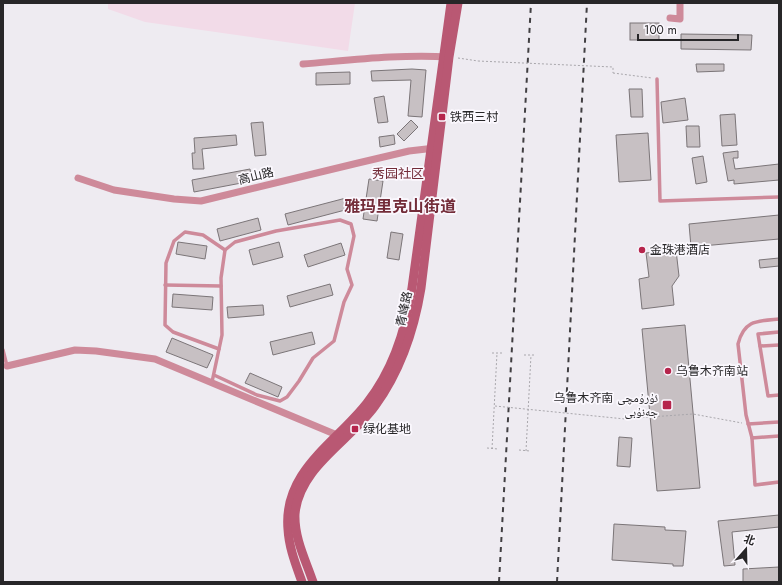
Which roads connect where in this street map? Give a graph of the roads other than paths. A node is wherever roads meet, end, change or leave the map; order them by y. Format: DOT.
graph roads {
  1 [pos="451,3"];
  2 [pos="458,3"];
  3 [pos="680,3"];
  4 [pos="670,18"];
  5 [pos="446,57"];
  6 [pos="303,64"];
  7 [pos="656,79"];
  8 [pos="434,148"];
  9 [pos="78,178"];
  10 [pos="779,197"];
  11 [pos="225,250"];
  12 [pos="165,285"];
  13 [pos="221,286"];
  14 [pos="779,319"];
  15 [pos="779,332"];
  16 [pos="779,345"];
  17 [pos="760,346"];
  18 [pos="219,349"];
  19 [pos="3,350"];
  20 [pos="7,366"];
  21 [pos="214,375"];
  22 [pos="212,382"];
  23 [pos="779,395"];
  24 [pos="779,422"];
  25 [pos="748,424"];
  26 [pos="338,435"];
  27 [pos="779,436"];
  28 [pos="752,438"];
  29 [pos="779,482"];
  30 [pos="302,582"];
  31 [pos="313,582"];
  1 -- 5 [label="main road, 青峰路"];
  2 -- 5 [label="main road, 青峰路"];
  3 -- 4 [label="street"];
  5 -- 6 [label="street"];
  5 -- 8 [label="main road, 青峰路"];
  7 -- 10 [label="lane"];
  8 -- 9 [label="street, 高山路"];
  8 -- 26 [label="main road, 青峰路"];
  8 -- 31 [label="main road, 青峰路"];
  11 -- 12 [label="lane"];
  11 -- 13 [label="lane"];
  11 -- 21 [label="lane"];
  12 -- 13 [label="lane"];
  12 -- 18 [label="lane"];
  13 -- 18 [label="lane"];
  14 -- 25 [label="lane"];
  15 -- 17 [label="lane"];
  16 -- 17 [label="lane"];
  17 -- 23 [label="lane"];
  18 -- 21 [label="lane"];
  19 -- 20 [label="lane"];
  20 -- 22 [label="street"];
  21 -- 22 [label="lane"];
  22 -- 26 [label="street"];
  24 -- 25 [label="lane"];
  25 -- 28 [label="lane"];
  26 -- 30 [label="main road, 青峰路"];
  27 -- 28 [label="lane"];
  28 -- 29 [label="lane"];
}
